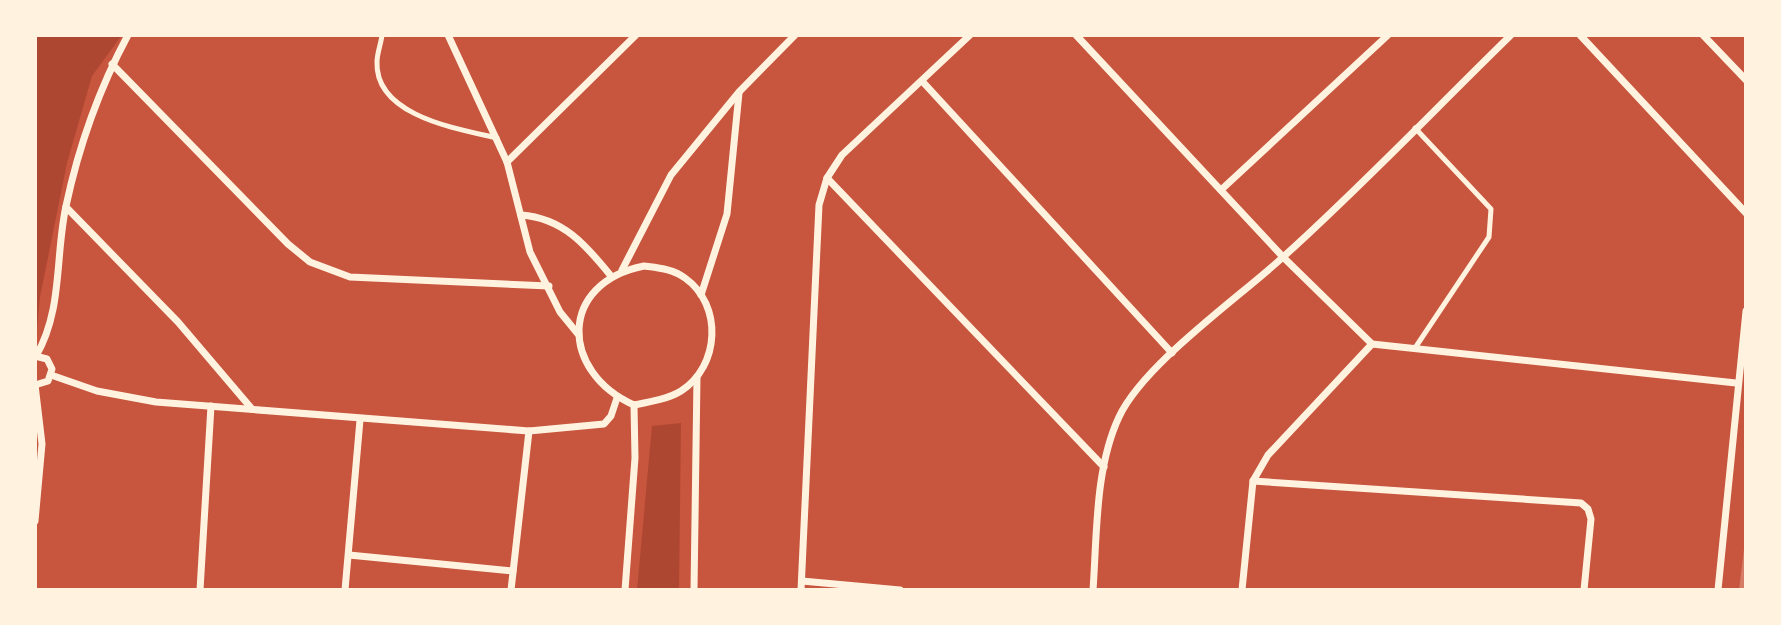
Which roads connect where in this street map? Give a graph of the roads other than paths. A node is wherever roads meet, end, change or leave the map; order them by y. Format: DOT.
graph roads {
  1 [pos="128,35"];
  2 [pos="382,35"];
  3 [pos="448,35"];
  4 [pos="636,35"];
  5 [pos="795,35"];
  6 [pos="970,35"];
  7 [pos="1076,35"];
  8 [pos="1388,35"];
  9 [pos="1511,35"];
  10 [pos="1580,35"];
  11 [pos="1703,35"];
  12 [pos="112,64"];
  13 [pos="1746,80"];
  14 [pos="922,81"];
  15 [pos="739,92"];
  16 [pos="1415,128"];
  17 [pos="496,138"];
  18 [pos="508,162"];
  19 [pos="827,178"];
  20 [pos="1221,190"];
  21 [pos="66,207"];
  22 [pos="1746,213"];
  23 [pos="521,215"];
  24 [pos="1283,257"];
  25 [pos="622,270"];
  26 [pos="611,276"];
  27 [pos="549,286"];
  28 [pos="701,295"];
  29 [pos="1746,311"];
  30 [pos="578,334"];
  31 [pos="1373,344"];
  32 [pos="1415,348"];
  33 [pos="1172,354"];
  34 [pos="35,356"];
  35 [pos="51,375"];
  36 [pos="697,377"];
  37 [pos="1737,383"];
  38 [pos="35,385"];
  39 [pos="617,398"];
  40 [pos="634,405"];
  41 [pos="211,406"];
  42 [pos="252,409"];
  43 [pos="360,420"];
  44 [pos="529,431"];
  45 [pos="42,444"];
  46 [pos="35,452"];
  47 [pos="1104,467"];
  48 [pos="1253,481"];
  49 [pos="35,521"];
  50 [pos="349,555"];
  51 [pos="513,571"];
  52 [pos="801,586"];
  53 [pos="200,590"];
  54 [pos="345,590"];
  55 [pos="512,590"];
  56 [pos="625,590"];
  57 [pos="694,590"];
  58 [pos="900,590"];
  59 [pos="1093,590"];
  60 [pos="1242,590"];
  61 [pos="1584,590"];
  62 [pos="1718,590"];
  1 -- 12 [label="street"];
  2 -- 17 [label="lane"];
  3 -- 17 [label="street"];
  4 -- 18 [label="street"];
  5 -- 15 [label="street"];
  6 -- 14 [label="street"];
  7 -- 20 [label="street"];
  8 -- 20 [label="street"];
  9 -- 16 [label="street"];
  10 -- 22 [label="street"];
  11 -- 13 [label="street"];
  12 -- 21 [label="street"];
  12 -- 27 [label="street"];
  14 -- 19 [label="street"];
  14 -- 33 [label="street"];
  15 -- 25 [label="street"];
  15 -- 28 [label="street"];
  16 -- 24 [label="street"];
  16 -- 32 [label="lane"];
  17 -- 18 [label="street"];
  18 -- 23 [label="street"];
  19 -- 47 [label="street"];
  19 -- 52 [label="street"];
  20 -- 24 [label="street"];
  21 -- 34 [label="street"];
  21 -- 42 [label="street"];
  23 -- 26 [label="street"];
  23 -- 27 [label="street"];
  24 -- 31 [label="street"];
  24 -- 33 [label="street"];
  25 -- 26 [label="street"];
  25 -- 28 [label="street"];
  26 -- 30 [label="street"];
  27 -- 30 [label="street"];
  28 -- 36 [label="street"];
  29 -- 37 [label="street"];
  30 -- 39 [label="street"];
  31 -- 32 [label="street"];
  31 -- 48 [label="street"];
  32 -- 37 [label="street"];
  33 -- 47 [label="street"];
  34 -- 35 [label="street"];
  35 -- 38 [label="street"];
  35 -- 41 [label="street"];
  36 -- 40 [label="street"];
  36 -- 57 [label="street"];
  37 -- 62 [label="street"];
  38 -- 45 [label="street"];
  39 -- 40 [label="street"];
  39 -- 44 [label="street"];
  40 -- 56 [label="street"];
  41 -- 42 [label="street"];
  41 -- 53 [label="street"];
  42 -- 43 [label="street"];
  43 -- 44 [label="street"];
  43 -- 50 [label="street"];
  44 -- 51 [label="street"];
  45 -- 46 [label="street"];
  45 -- 49 [label="street"];
  47 -- 59 [label="street"];
  48 -- 60 [label="street"];
  48 -- 61 [label="street"];
  50 -- 51 [label="street"];
  50 -- 54 [label="street"];
  51 -- 55 [label="street"];
  52 -- 58 [label="street"];
}
